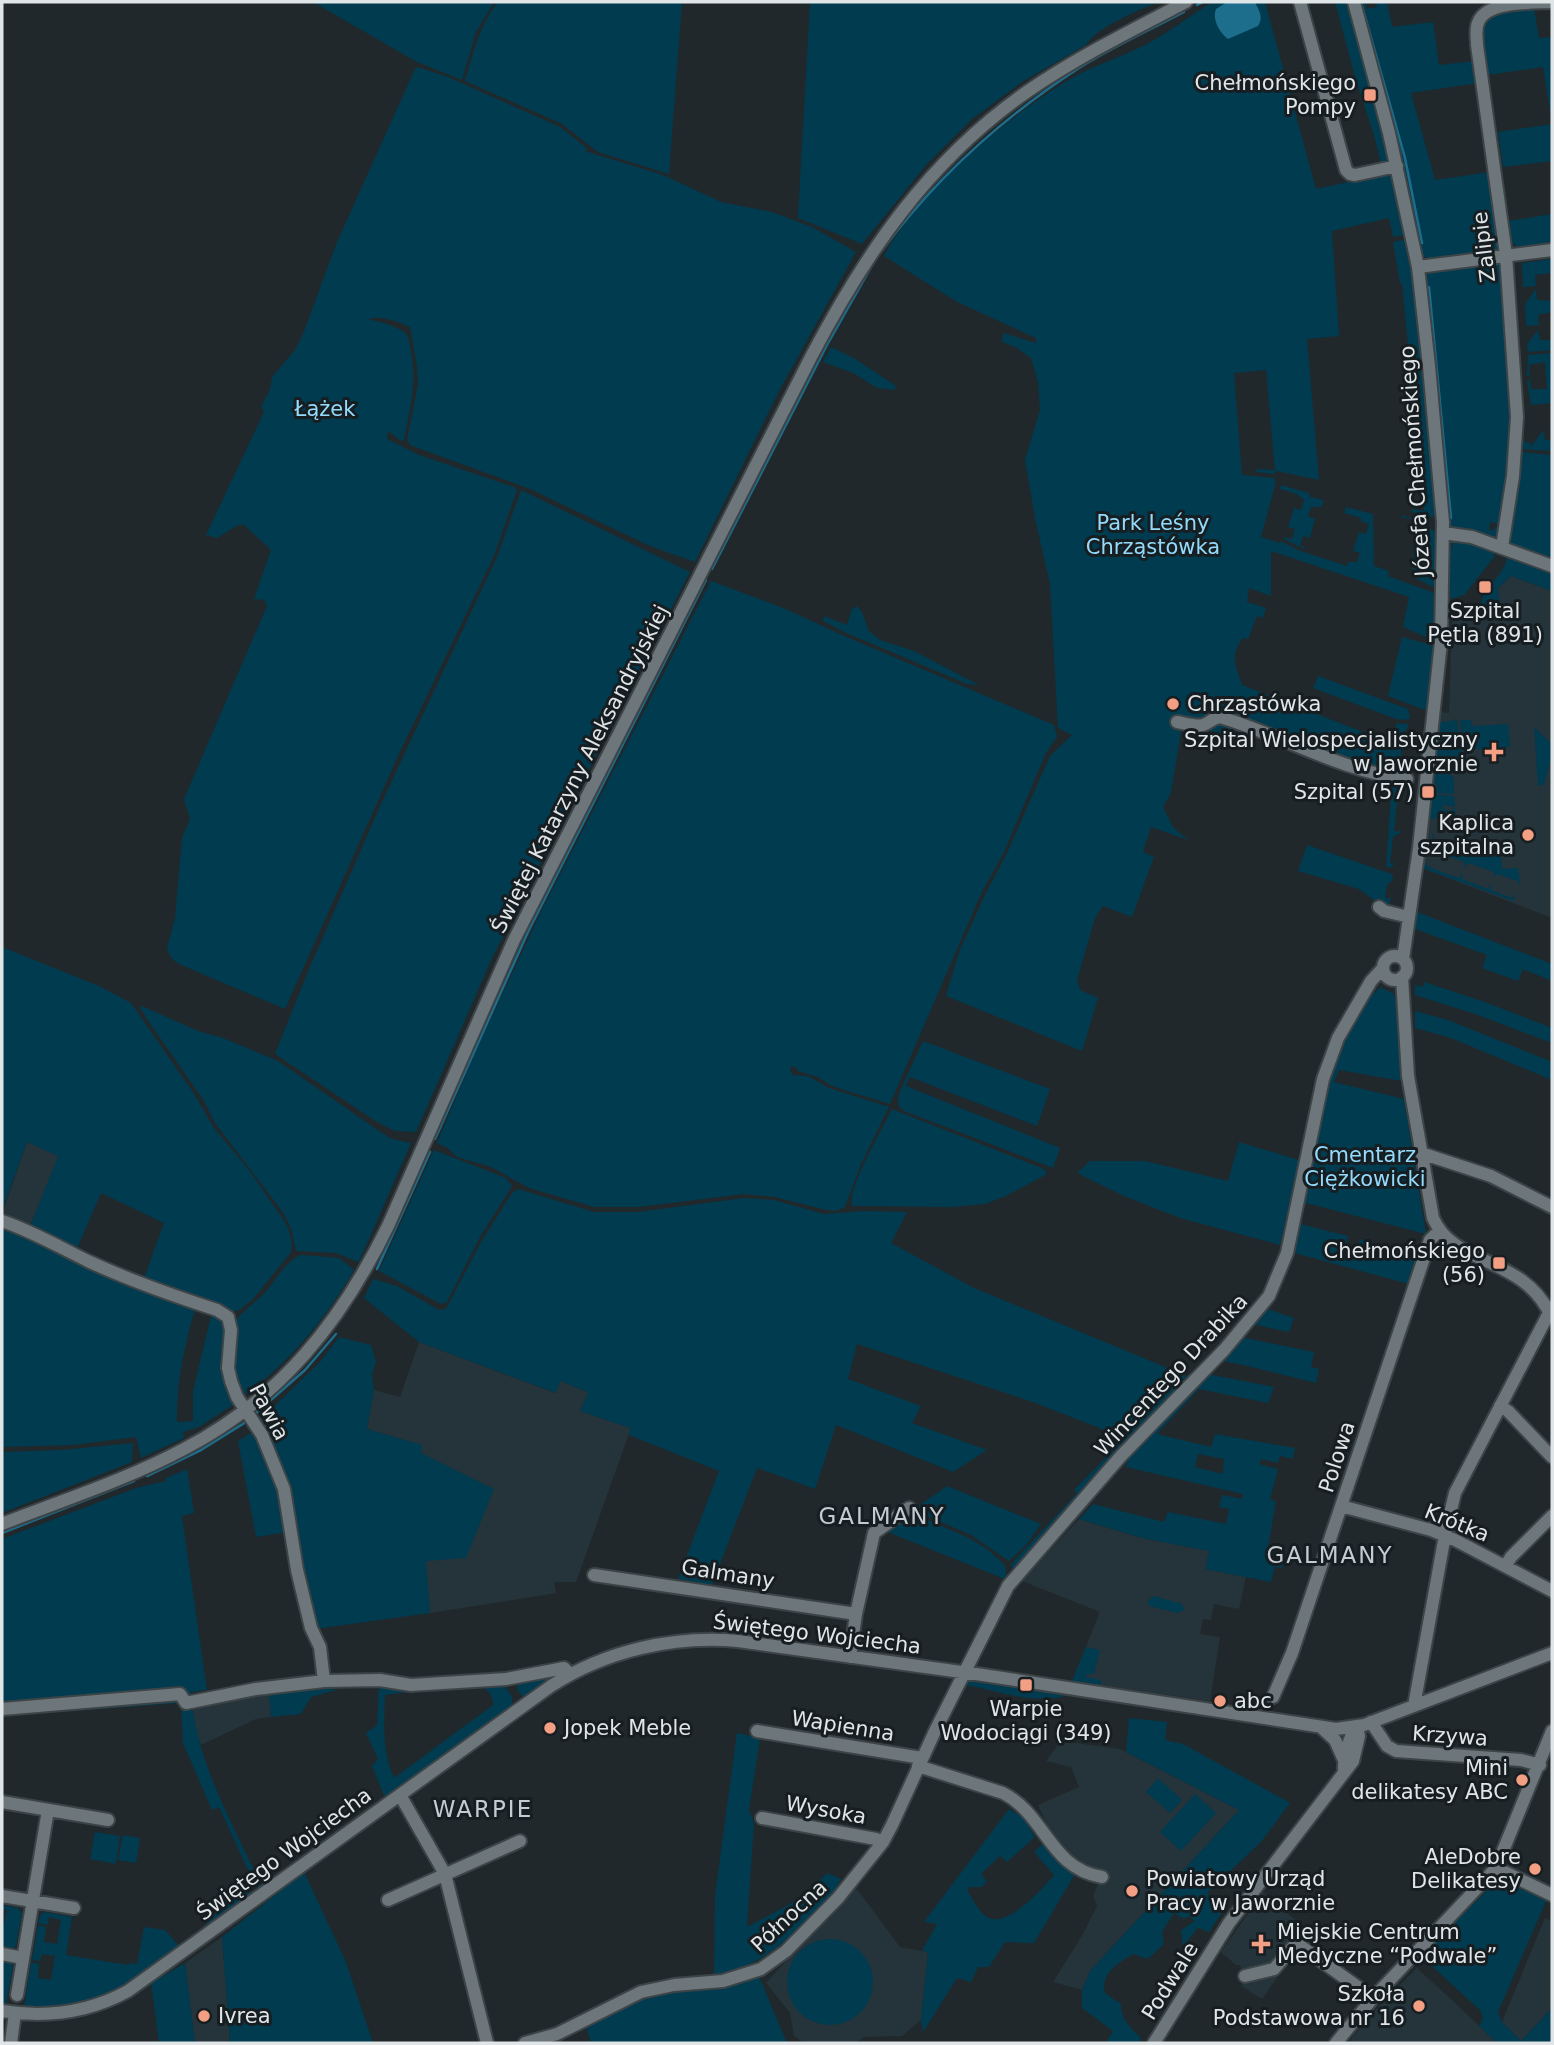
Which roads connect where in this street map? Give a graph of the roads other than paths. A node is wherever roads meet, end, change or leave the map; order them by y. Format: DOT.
graph roads {
  1 [pos="1186,2"];
  2 [pos="1300,2"];
  3 [pos="1550,2"];
  4 [pos="1353,3"];
  5 [pos="1397,166"];
  6 [pos="1552,250"];
  7 [pos="1506,255"];
  8 [pos="1418,267"];
  9 [pos="1443,533"];
  10 [pos="1502,547"];
  11 [pos="1552,566"];
  12 [pos="1177,722"];
  13 [pos="1407,779"];
  14 [pos="1379,907"];
  15 [pos="1408,918"];
  16 [pos="1398,957"];
  17 [pos="1392,976"];
  18 [pos="1421,1153"];
  19 [pos="1552,1207"];
  20 [pos="2,1221"];
  21 [pos="1437,1228"];
  22 [pos="1551,1313"];
  23 [pos="1500,1406"];
  24 [pos="246,1410"];
  25 [pos="1552,1457"];
  26 [pos="1341,1506"];
  27 [pos="909,1508"];
  28 [pos="1552,1516"];
  29 [pos="2,1524"];
  30 [pos="1445,1535"];
  31 [pos="1506,1566"];
  32 [pos="594,1575"];
  33 [pos="1552,1591"];
  34 [pos="856,1614"];
  35 [pos="1552,1653"];
  36 [pos="850,1657"];
  37 [pos="963,1672"];
  38 [pos="570,1674"];
  39 [pos="324,1681"];
  40 [pos="1273,1696"];
  41 [pos="1414,1706"];
  42 [pos="2,1709"];
  43 [pos="1371,1722"];
  44 [pos="1357,1727"];
  45 [pos="1322,1728"];
  46 [pos="757,1731"];
  47 [pos="1552,1731"];
  48 [pos="920,1762"];
  49 [pos="1344,1765"];
  50 [pos="1540,1765"];
  51 [pos="400,1795"];
  52 [pos="2,1802"];
  53 [pos="48,1810"];
  54 [pos="762,1818"];
  55 [pos="108,1820"];
  56 [pos="520,1841"];
  57 [pos="883,1842"];
  58 [pos="1496,1868"];
  59 [pos="445,1874"];
  60 [pos="1102,1877"];
  61 [pos="1552,1895"];
  62 [pos="2,1896"];
  63 [pos="388,1900"];
  64 [pos="33,1901"];
  65 [pos="74,1908"];
  66 [pos="2,1954"];
  67 [pos="23,1958"];
  68 [pos="1245,1976"];
  69 [pos="17,1996"];
  70 [pos="1373,1998"];
  71 [pos="8,2012"];
  72 [pos="11,2043"];
  73 [pos="487,2043"];
  74 [pos="525,2043"];
  75 [pos="1154,2043"];
  76 [pos="1336,2043"];
  1 -- 24 [label="street, Świętej Katarzyny Aleksandryjskiej"];
  2 -- 5 [label="street"];
  3 -- 7 [label="street, Zalipie"];
  4 -- 5 [label="street, Józefa Chełmońskiego"];
  5 -- 8 [label="street, Józefa Chełmońskiego"];
  6 -- 7 [label="street"];
  7 -- 8 [label="street"];
  7 -- 10 [label="street, Zalipie"];
  8 -- 9 [label="street, Józefa Chełmońskiego"];
  9 -- 10 [label="street"];
  9 -- 15 [label="street, Józefa Chełmońskiego"];
  10 -- 11 [label="street"];
  12 -- 13 [label="street"];
  14 -- 15 [label="street"];
  15 -- 16 [label="street, Józefa Chełmońskiego"];
  16 -- 17 [label="street, Wincentego Drabika"];
  16 -- 17 [label="street"];
  17 -- 18 [label="street"];
  17 -- 37 [label="street, Wincentego Drabika"];
  18 -- 19 [label="street"];
  18 -- 21 [label="street"];
  20 -- 24 [label="street, Pawia"];
  21 -- 22 [label="street"];
  21 -- 26 [label="street, Polowa"];
  22 -- 23 [label="street"];
  23 -- 25 [label="street"];
  23 -- 30 [label="street"];
  24 -- 29 [label="street, Świętej Katarzyny Aleksandryjskiej"];
  24 -- 39 [label="street, Pawia"];
  26 -- 30 [label="street, Krótka"];
  26 -- 40 [label="street, Polowa"];
  27 -- 34 [label="street"];
  28 -- 31 [label="street"];
  30 -- 31 [label="street, Krótka"];
  30 -- 41 [label="street"];
  31 -- 33 [label="street, Krótka"];
  32 -- 34 [label="street, Galmany"];
  34 -- 36 [label="street"];
  35 -- 41 [label="street, Świętego Wojciecha"];
  36 -- 37 [label="street, Świętego Wojciecha"];
  36 -- 38 [label="street, Świętego Wojciecha"];
  37 -- 45 [label="street, Świętego Wojciecha"];
  37 -- 48 [label="street, Północna"];
  38 -- 39 [label="street"];
  38 -- 51 [label="street, Świętego Wojciecha"];
  39 -- 42 [label="street"];
  41 -- 43 [label="street, Świętego Wojciecha"];
  43 -- 44 [label="street, Świętego Wojciecha"];
  43 -- 50 [label="street, Krzywa"];
  44 -- 45 [label="street, Świętego Wojciecha"];
  44 -- 49 [label="street, Podwale"];
  45 -- 49 [label="street"];
  46 -- 48 [label="street, Wapienna"];
  47 -- 50 [label="street"];
  48 -- 57 [label="street, Północna"];
  48 -- 60 [label="street, Wapienna"];
  49 -- 75 [label="street, Podwale"];
  50 -- 58 [label="street"];
  51 -- 59 [label="street"];
  51 -- 71 [label="street, Świętego Wojciecha"];
  52 -- 53 [label="street"];
  53 -- 55 [label="street"];
  53 -- 64 [label="street"];
  54 -- 57 [label="street, Wysoka"];
  56 -- 59 [label="street"];
  57 -- 74 [label="street, Północna"];
  58 -- 61 [label="street"];
  58 -- 70 [label="street"];
  59 -- 63 [label="street"];
  59 -- 73 [label="street"];
  62 -- 64 [label="street"];
  64 -- 65 [label="street"];
  64 -- 67 [label="street"];
  66 -- 67 [label="street"];
  67 -- 69 [label="street"];
  68 -- 70 [label="street"];
  70 -- 76 [label="street"];
  71 -- 72 [label="street"];
}
